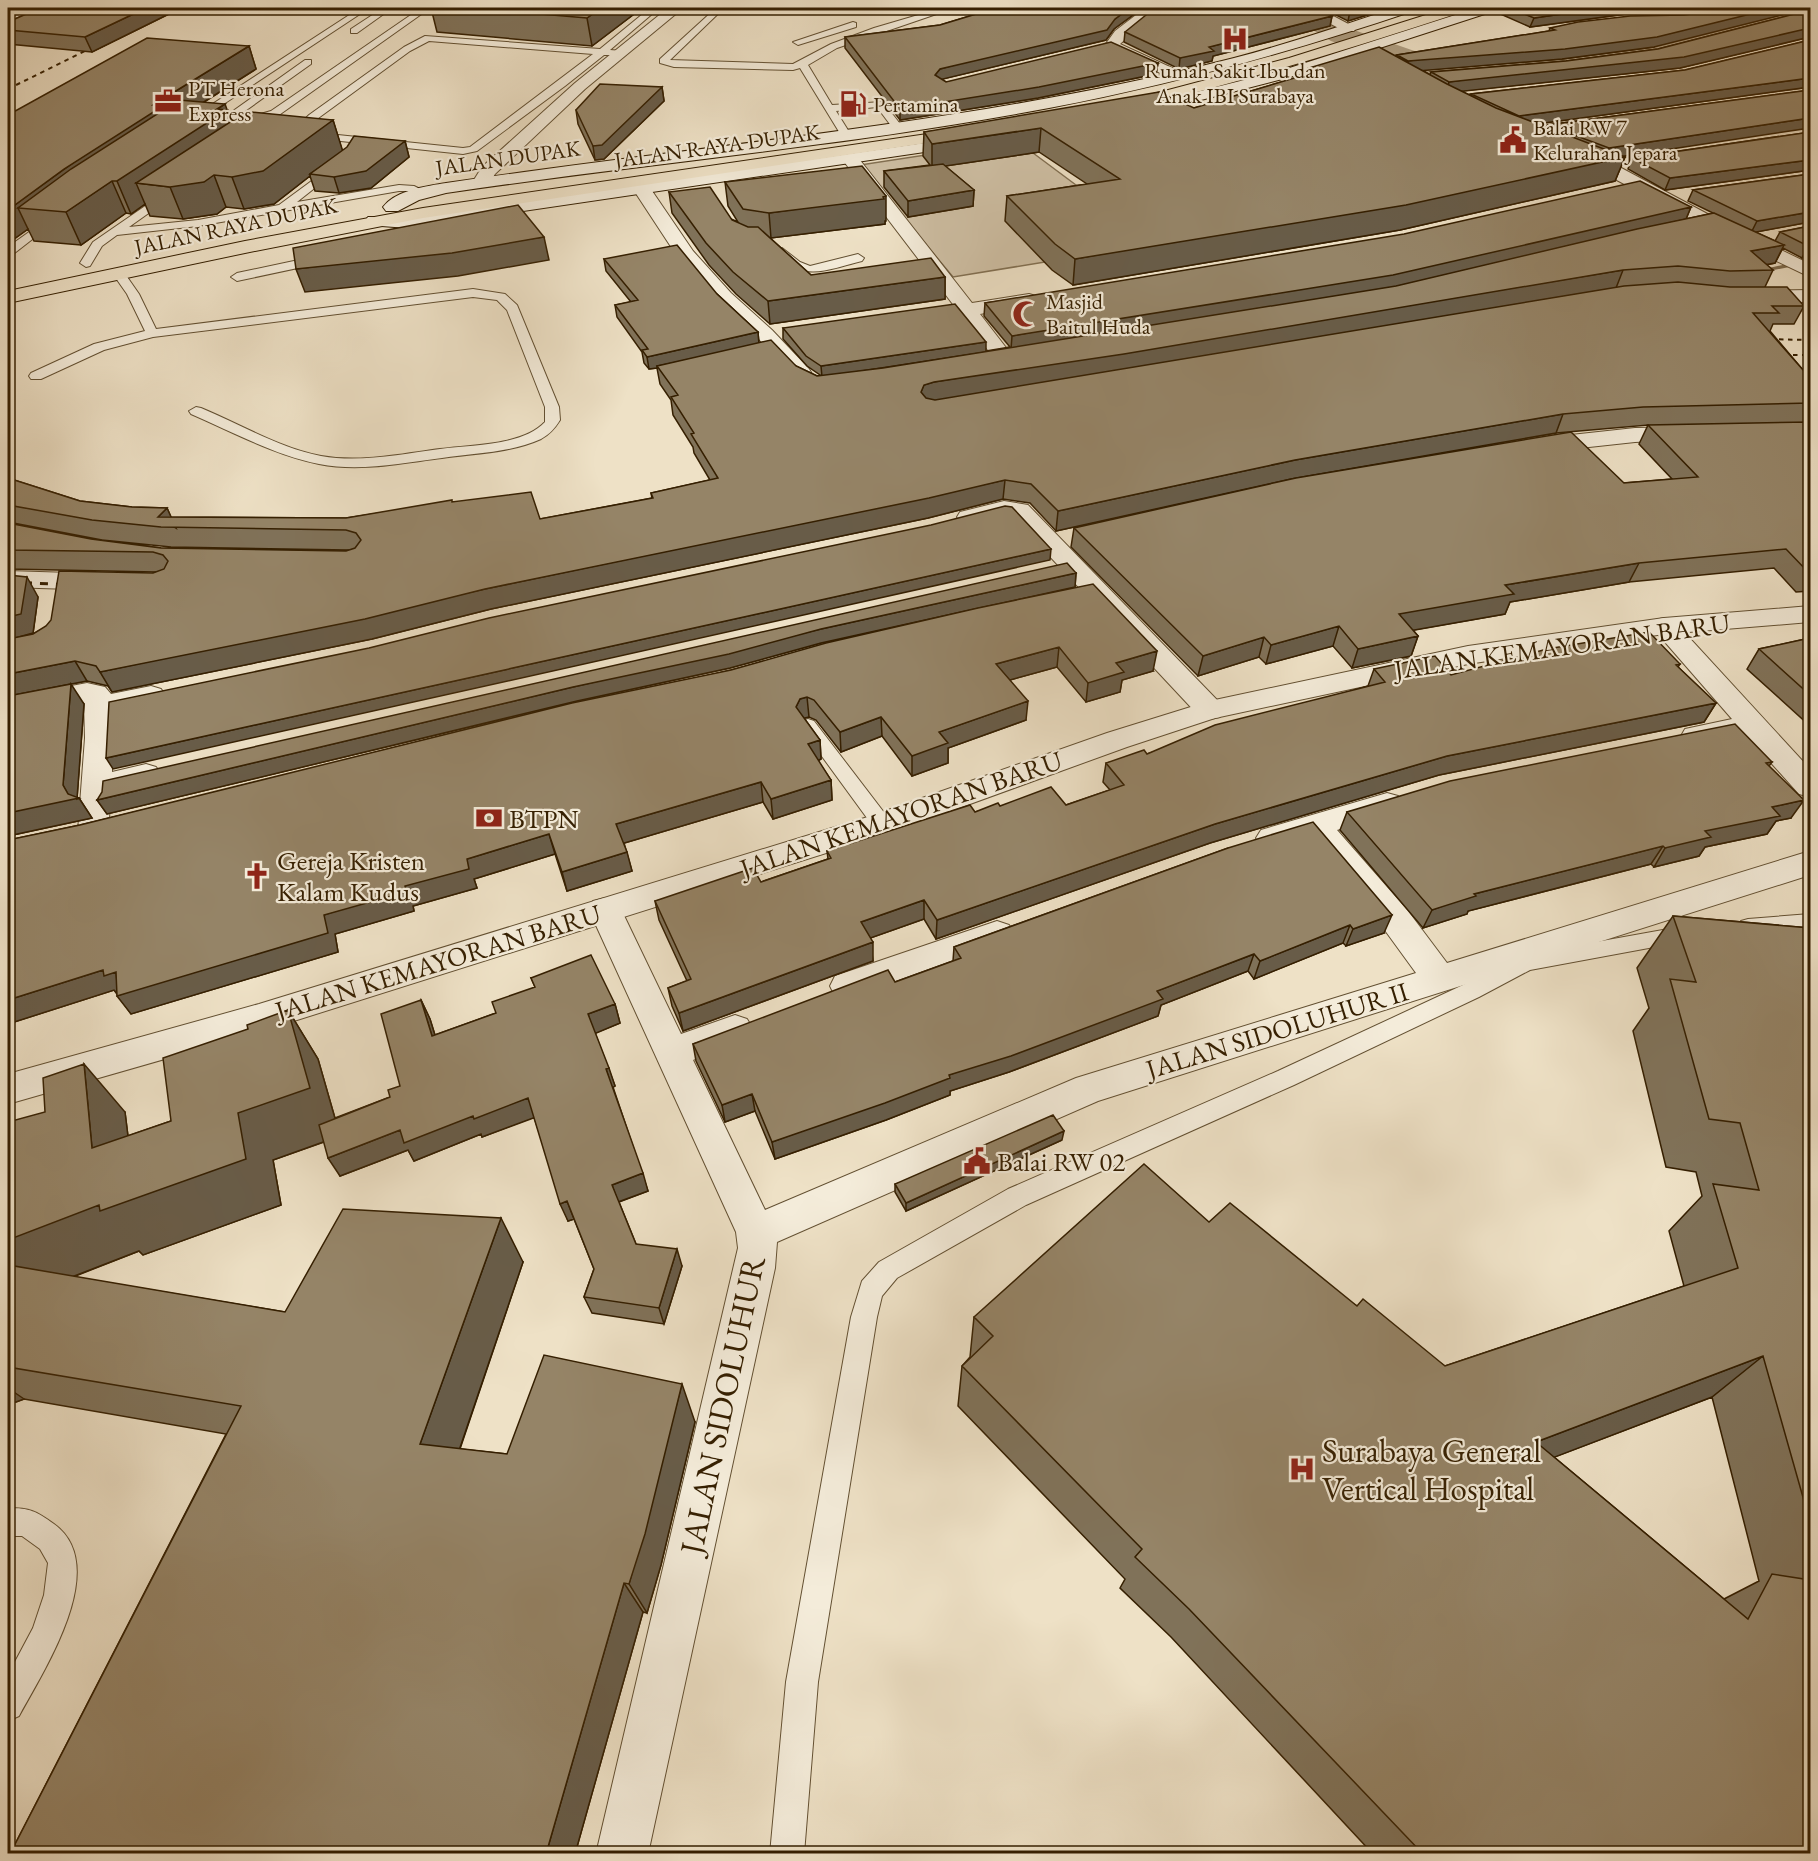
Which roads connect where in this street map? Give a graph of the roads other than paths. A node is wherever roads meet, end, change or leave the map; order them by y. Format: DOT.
graph roads {
  1 [pos="38,8"];
  2 [pos="63,8"];
  3 [pos="365,8"];
  4 [pos="388,8"];
  5 [pos="426,8"];
  6 [pos="655,8"];
  7 [pos="676,8"];
  8 [pos="720,8"];
  9 [pos="950,8"];
  10 [pos="1331,8"];
  11 [pos="1408,8"];
  12 [pos="1431,8"];
  13 [pos="1460,8"];
  14 [pos="1489,8"];
  15 [pos="1311,9"];
  16 [pos="1801,11"];
  17 [pos="1145,12"];
  18 [pos="11,18"];
  19 [pos="1779,20"];
  20 [pos="864,21"];
  21 [pos="342,39"];
  22 [pos="1355,39"];
  23 [pos="798,42"];
  24 [pos="601,52"];
  25 [pos="619,53"];
  26 [pos="314,58"];
  27 [pos="1383,60"];
  28 [pos="803,65"];
  29 [pos="1178,76"];
  30 [pos="1234,79"];
  31 [pos="830,108"];
  32 [pos="1109,113"];
  33 [pos="1083,114"];
  34 [pos="999,116"];
  35 [pos="196,118"];
  36 [pos="227,120"];
  37 [pos="187,125"];
  38 [pos="898,129"];
  39 [pos="846,135"];
  40 [pos="987,138"];
  41 [pos="295,140"];
  42 [pos="1563,152"];
  43 [pos="732,154"];
  44 [pos="849,159"];
  45 [pos="1627,163"];
  46 [pos="1604,166"];
  47 [pos="481,183"];
  48 [pos="185,184"];
  49 [pos="1638,184"];
  50 [pos="642,189"];
  51 [pos="1616,189"];
  52 [pos="422,193"];
  53 [pos="1687,194"];
  54 [pos="1664,197"];
  55 [pos="392,207"];
  56 [pos="282,209"];
  57 [pos="62,211"];
  58 [pos="374,221"];
  59 [pos="1709,222"];
  60 [pos="1678,228"];
  61 [pos="112,233"];
  62 [pos="1780,235"];
  63 [pos="276,239"];
  64 [pos="1750,241"];
  65 [pos="769,243"];
  66 [pos="8,252"];
  67 [pos="331,257"];
  68 [pos="858,258"];
  69 [pos="86,263"];
  70 [pos="286,266"];
  71 [pos="1801,266"];
  72 [pos="65,267"];
  73 [pos="119,274"];
  74 [pos="237,276"];
  75 [pos="1810,296"];
  76 [pos="8,297"];
  77 [pos="1052,297"];
  78 [pos="1733,297"];
  79 [pos="963,307"];
  80 [pos="940,308"];
  81 [pos="152,333"];
  82 [pos="782,339"];
  83 [pos="757,354"];
  84 [pos="1027,354"];
  85 [pos="36,376"];
  86 [pos="813,385"];
  87 [pos="196,411"];
  88 [pos="1707,433"];
  89 [pos="1511,450"];
  90 [pos="941,524"];
  91 [pos="1071,565"];
  92 [pos="1042,571"];
  93 [pos="8,579"];
  94 [pos="122,582"];
  95 [pos="8,586"];
  96 [pos="1098,592"];
  97 [pos="1067,598"];
  98 [pos="54,606"];
  99 [pos="1810,614"];
  100 [pos="1665,626"];
  101 [pos="177,690"];
  102 [pos="98,700"];
  103 [pos="8,707"];
  104 [pos="1210,710"];
  105 [pos="1753,724"];
  106 [pos="808,725"];
  107 [pos="1671,741"];
  108 [pos="173,768"];
  109 [pos="95,786"];
  110 [pos="1810,787"];
  111 [pos="1418,794"];
  112 [pos="882,825"];
  113 [pos="1316,826"];
  114 [pos="61,838"];
  115 [pos="1242,847"];
  116 [pos="1810,863"];
  117 [pos="605,910"];
  118 [pos="1810,922"];
  119 [pos="1027,923"];
  120 [pos="1440,979"];
  121 [pos="815,998"];
  122 [pos="760,1019"];
  123 [pos="672,1053"];
  124 [pos="8,1089"];
  125 [pos="756,1232"];
  126 [pos="8,1522"];
  127 [pos="8,1705"];
  128 [pos="622,1854"];
  129 [pos="787,1854"];
  1 -- 18 [label="lane"];
  2 -- 18 [label="lane"];
  3 -- 35 [label="lane"];
  4 -- 21 [label="lane"];
  5 -- 36 [label="lane"];
  6 -- 24 [label="lane"];
  7 -- 25 [label="street"];
  8 -- 28 [label="lane"];
  9 -- 28 [label="lane"];
  10 -- 15 [label="street"];
  11 -- 22 [label="street, JALAN DUPAK"];
  12 -- 22 [label="main road, JALAN RAYA DUPAK"];
  13 -- 22 [label="main road, JALAN RAYA DUPAK"];
  14 -- 22 [label="street, JALAN DUPAK"];
  15 -- 22 [label="street"];
  16 -- 19 [label="street"];
  17 -- 29 [label="street"];
  20 -- 23 [label="lane"];
  22 -- 27 [label="street"];
  22 -- 29 [label="street, JALAN DUPAK"];
  22 -- 30 [label="street, JALAN DUPAK"];
  22 -- 30 [label="main road, JALAN RAYA DUPAK"];
  24 -- 24 [label="lane"];
  24 -- 25 [label="lane"];
  25 -- 47 [label="street"];
  26 -- 36 [label="lane"];
  28 -- 31 [label="lane"];
  29 -- 34 [label="street, JALAN DUPAK"];
  30 -- 32 [label="main road, JALAN RAYA DUPAK"];
  30 -- 34 [label="main road, JALAN RAYA DUPAK"];
  31 -- 38 [label="lane"];
  31 -- 39 [label="lane"];
  33 -- 58 [label="main road, JALAN RAYA DUPAK"];
  34 -- 38 [label="street, JALAN DUPAK"];
  34 -- 43 [label="main road, JALAN RAYA DUPAK"];
  35 -- 36 [label="lane"];
  35 -- 37 [label="lane"];
  38 -- 39 [label="street, JALAN DUPAK"];
  39 -- 43 [label="street, JALAN DUPAK"];
  40 -- 44 [label="street, JALAN DUPAK"];
  41 -- 56 [label="lane"];
  42 -- 46 [label="street"];
  43 -- 47 [label="street, JALAN DUPAK"];
  43 -- 55 [label="main road, JALAN RAYA DUPAK"];
  44 -- 50 [label="street, JALAN DUPAK"];
  44 -- 79 [label="street"];
  45 -- 46 [label="street"];
  46 -- 49 [label="street"];
  47 -- 52 [label="street, JALAN DUPAK"];
  48 -- 61 [label="lane"];
  49 -- 51 [label="street"];
  49 -- 54 [label="street"];
  50 -- 58 [label="street, JALAN DUPAK"];
  50 -- 82 [label="street"];
  52 -- 55 [label="street, JALAN DUPAK"];
  52 -- 56 [label="lane"];
  53 -- 54 [label="street"];
  54 -- 59 [label="street"];
  55 -- 69 [label="main road, JALAN RAYA DUPAK"];
  56 -- 61 [label="lane"];
  57 -- 66 [label="lane"];
  58 -- 63 [label="main road, JALAN RAYA DUPAK"];
  59 -- 60 [label="street"];
  59 -- 64 [label="street"];
  61 -- 69 [label="lane"];
  62 -- 64 [label="street"];
  63 -- 70 [label="lane"];
  63 -- 73 [label="main road, JALAN RAYA DUPAK"];
  64 -- 71 [label="street"];
  65 -- 68 [label="lane"];
  67 -- 70 [label="lane"];
  69 -- 72 [label="main road, JALAN RAYA DUPAK"];
  70 -- 74 [label="lane"];
  73 -- 76 [label="main road, JALAN RAYA DUPAK"];
  73 -- 81 [label="lane"];
  75 -- 78 [label="street"];
  77 -- 79 [label="street"];
  79 -- 80 [label="street"];
  79 -- 84 [label="street"];
  81 -- 85 [label="lane"];
  81 -- 87 [label="lane"];
  82 -- 83 [label="street"];
  82 -- 86 [label="street"];
  88 -- 89 [label="street"];
  90 -- 91 [label="street"];
  91 -- 92 [label="street"];
  91 -- 96 [label="street"];
  93 -- 94 [label="street"];
  95 -- 98 [label="street"];
  96 -- 97 [label="street"];
  96 -- 104 [label="street"];
  99 -- 100 [label="street, JALAN KEMAYORAN BARU"];
  100 -- 104 [label="street, JALAN KEMAYORAN BARU"];
  100 -- 105 [label="street"];
  101 -- 102 [label="street"];
  102 -- 103 [label="street"];
  102 -- 109 [label="street"];
  104 -- 112 [label="street, JALAN KEMAYORAN BARU"];
  105 -- 107 [label="street"];
  105 -- 110 [label="street"];
  106 -- 112 [label="lane"];
  108 -- 109 [label="street"];
  109 -- 114 [label="street"];
  111 -- 113 [label="street"];
  112 -- 117 [label="street, JALAN KEMAYORAN BARU"];
  113 -- 115 [label="street"];
  113 -- 120 [label="street"];
  116 -- 120 [label="street, JALAN SIDOLUHUR II"];
  117 -- 123 [label="street, JALAN SIDOLUHUR"];
  117 -- 124 [label="street, JALAN KEMAYORAN BARU"];
  118 -- 129 [label="lane"];
  119 -- 121 [label="street"];
  120 -- 125 [label="street, JALAN SIDOLUHUR II"];
  122 -- 123 [label="street"];
  123 -- 125 [label="street, JALAN SIDOLUHUR"];
  125 -- 128 [label="street, JALAN SIDOLUHUR"];
  126 -- 127 [label="lane"];
}
